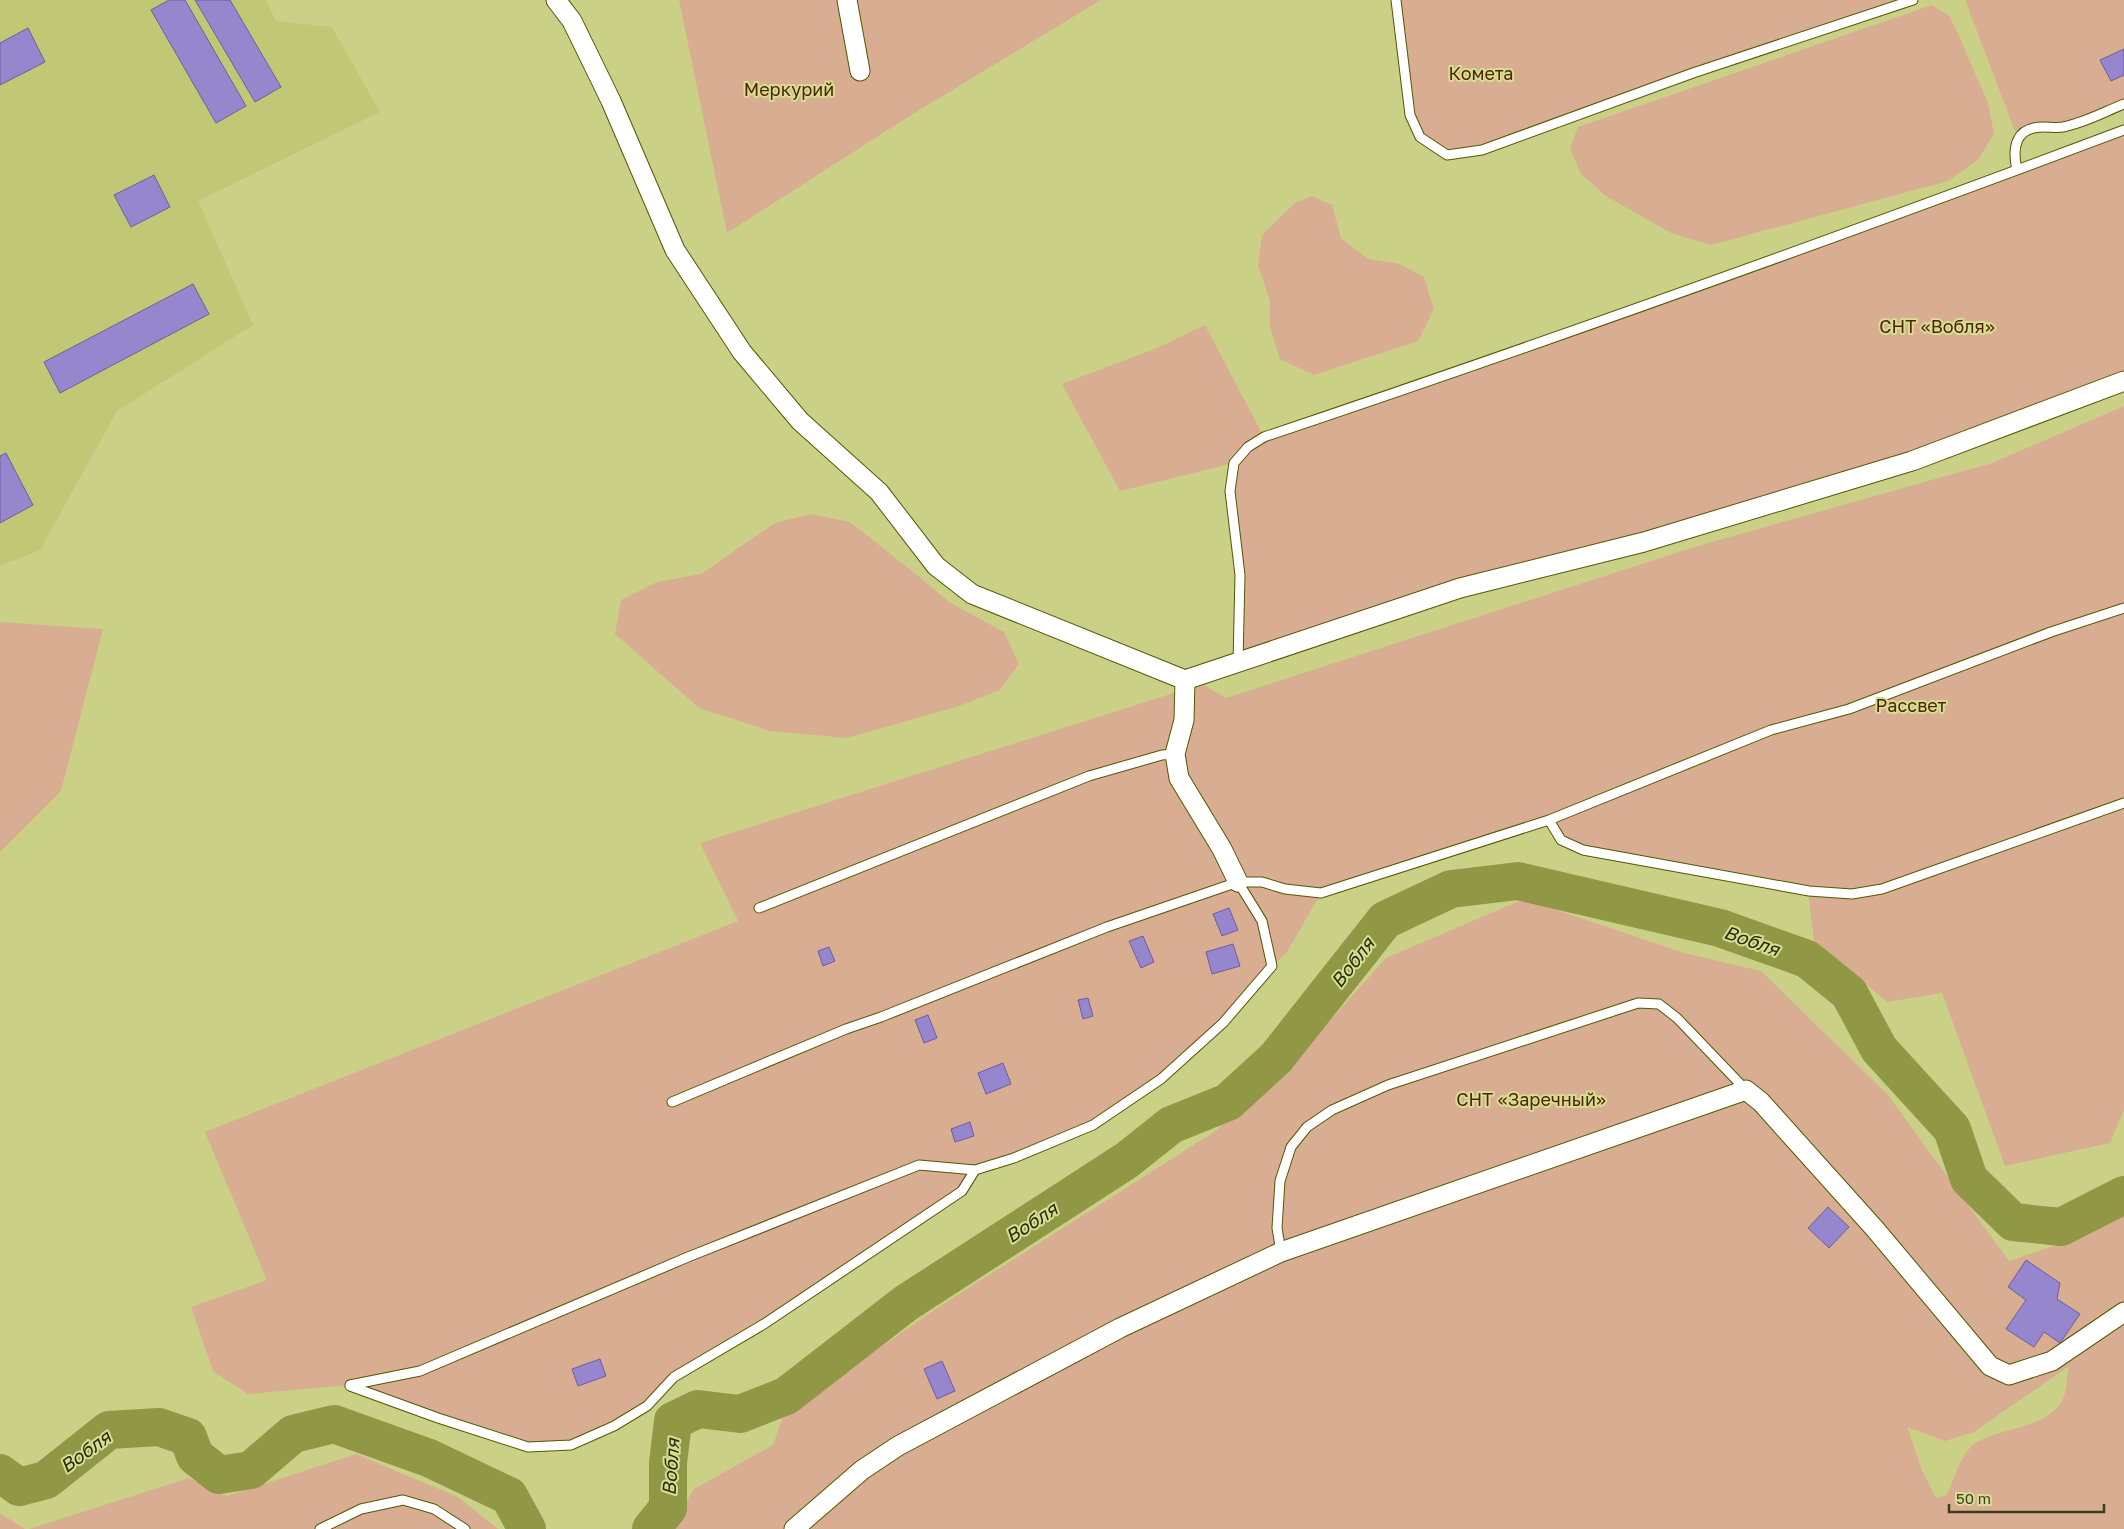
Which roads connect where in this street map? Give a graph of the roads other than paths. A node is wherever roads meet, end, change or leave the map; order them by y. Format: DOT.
graph roads {
  1 [pos="556,0"];
  2 [pos="847,0"];
  3 [pos="1396,0"];
  4 [pos="1913,0"];
  5 [pos="860,71"];
  6 [pos="2124,104"];
  7 [pos="2124,130"];
  8 [pos="2017,170"];
  9 [pos="2124,381"];
  10 [pos="2124,608"];
  11 [pos="1238,663"];
  12 [pos="1186,680"];
  13 [pos="1175,754"];
  14 [pos="2124,803"];
  15 [pos="1549,820"];
  16 [pos="1238,882"];
  17 [pos="759,908"];
  18 [pos="1746,1090"];
  19 [pos="672,1102"];
  20 [pos="976,1170"];
  21 [pos="1281,1252"];
  22 [pos="2124,1312"];
  23 [pos="320,1529"];
  24 [pos="465,1529"];
  25 [pos="794,1529"];
  1 -- 12 [label="street"];
  2 -- 5 [label="street"];
  3 -- 4 [label="lane"];
  6 -- 8 [label="lane"];
  7 -- 8 [label="lane"];
  8 -- 11 [label="lane"];
  9 -- 11 [label="street"];
  10 -- 15 [label="lane"];
  11 -- 12 [label="street"];
  12 -- 13 [label="street"];
  13 -- 16 [label="street"];
  13 -- 17 [label="lane"];
  14 -- 15 [label="lane"];
  15 -- 16 [label="lane"];
  16 -- 19 [label="lane"];
  16 -- 20 [label="lane"];
  18 -- 21 [label="street"];
  18 -- 21 [label="lane"];
  18 -- 22 [label="street"];
  20 -- 20 [label="lane"];
  21 -- 25 [label="street"];
  23 -- 24 [label="lane"];
}
